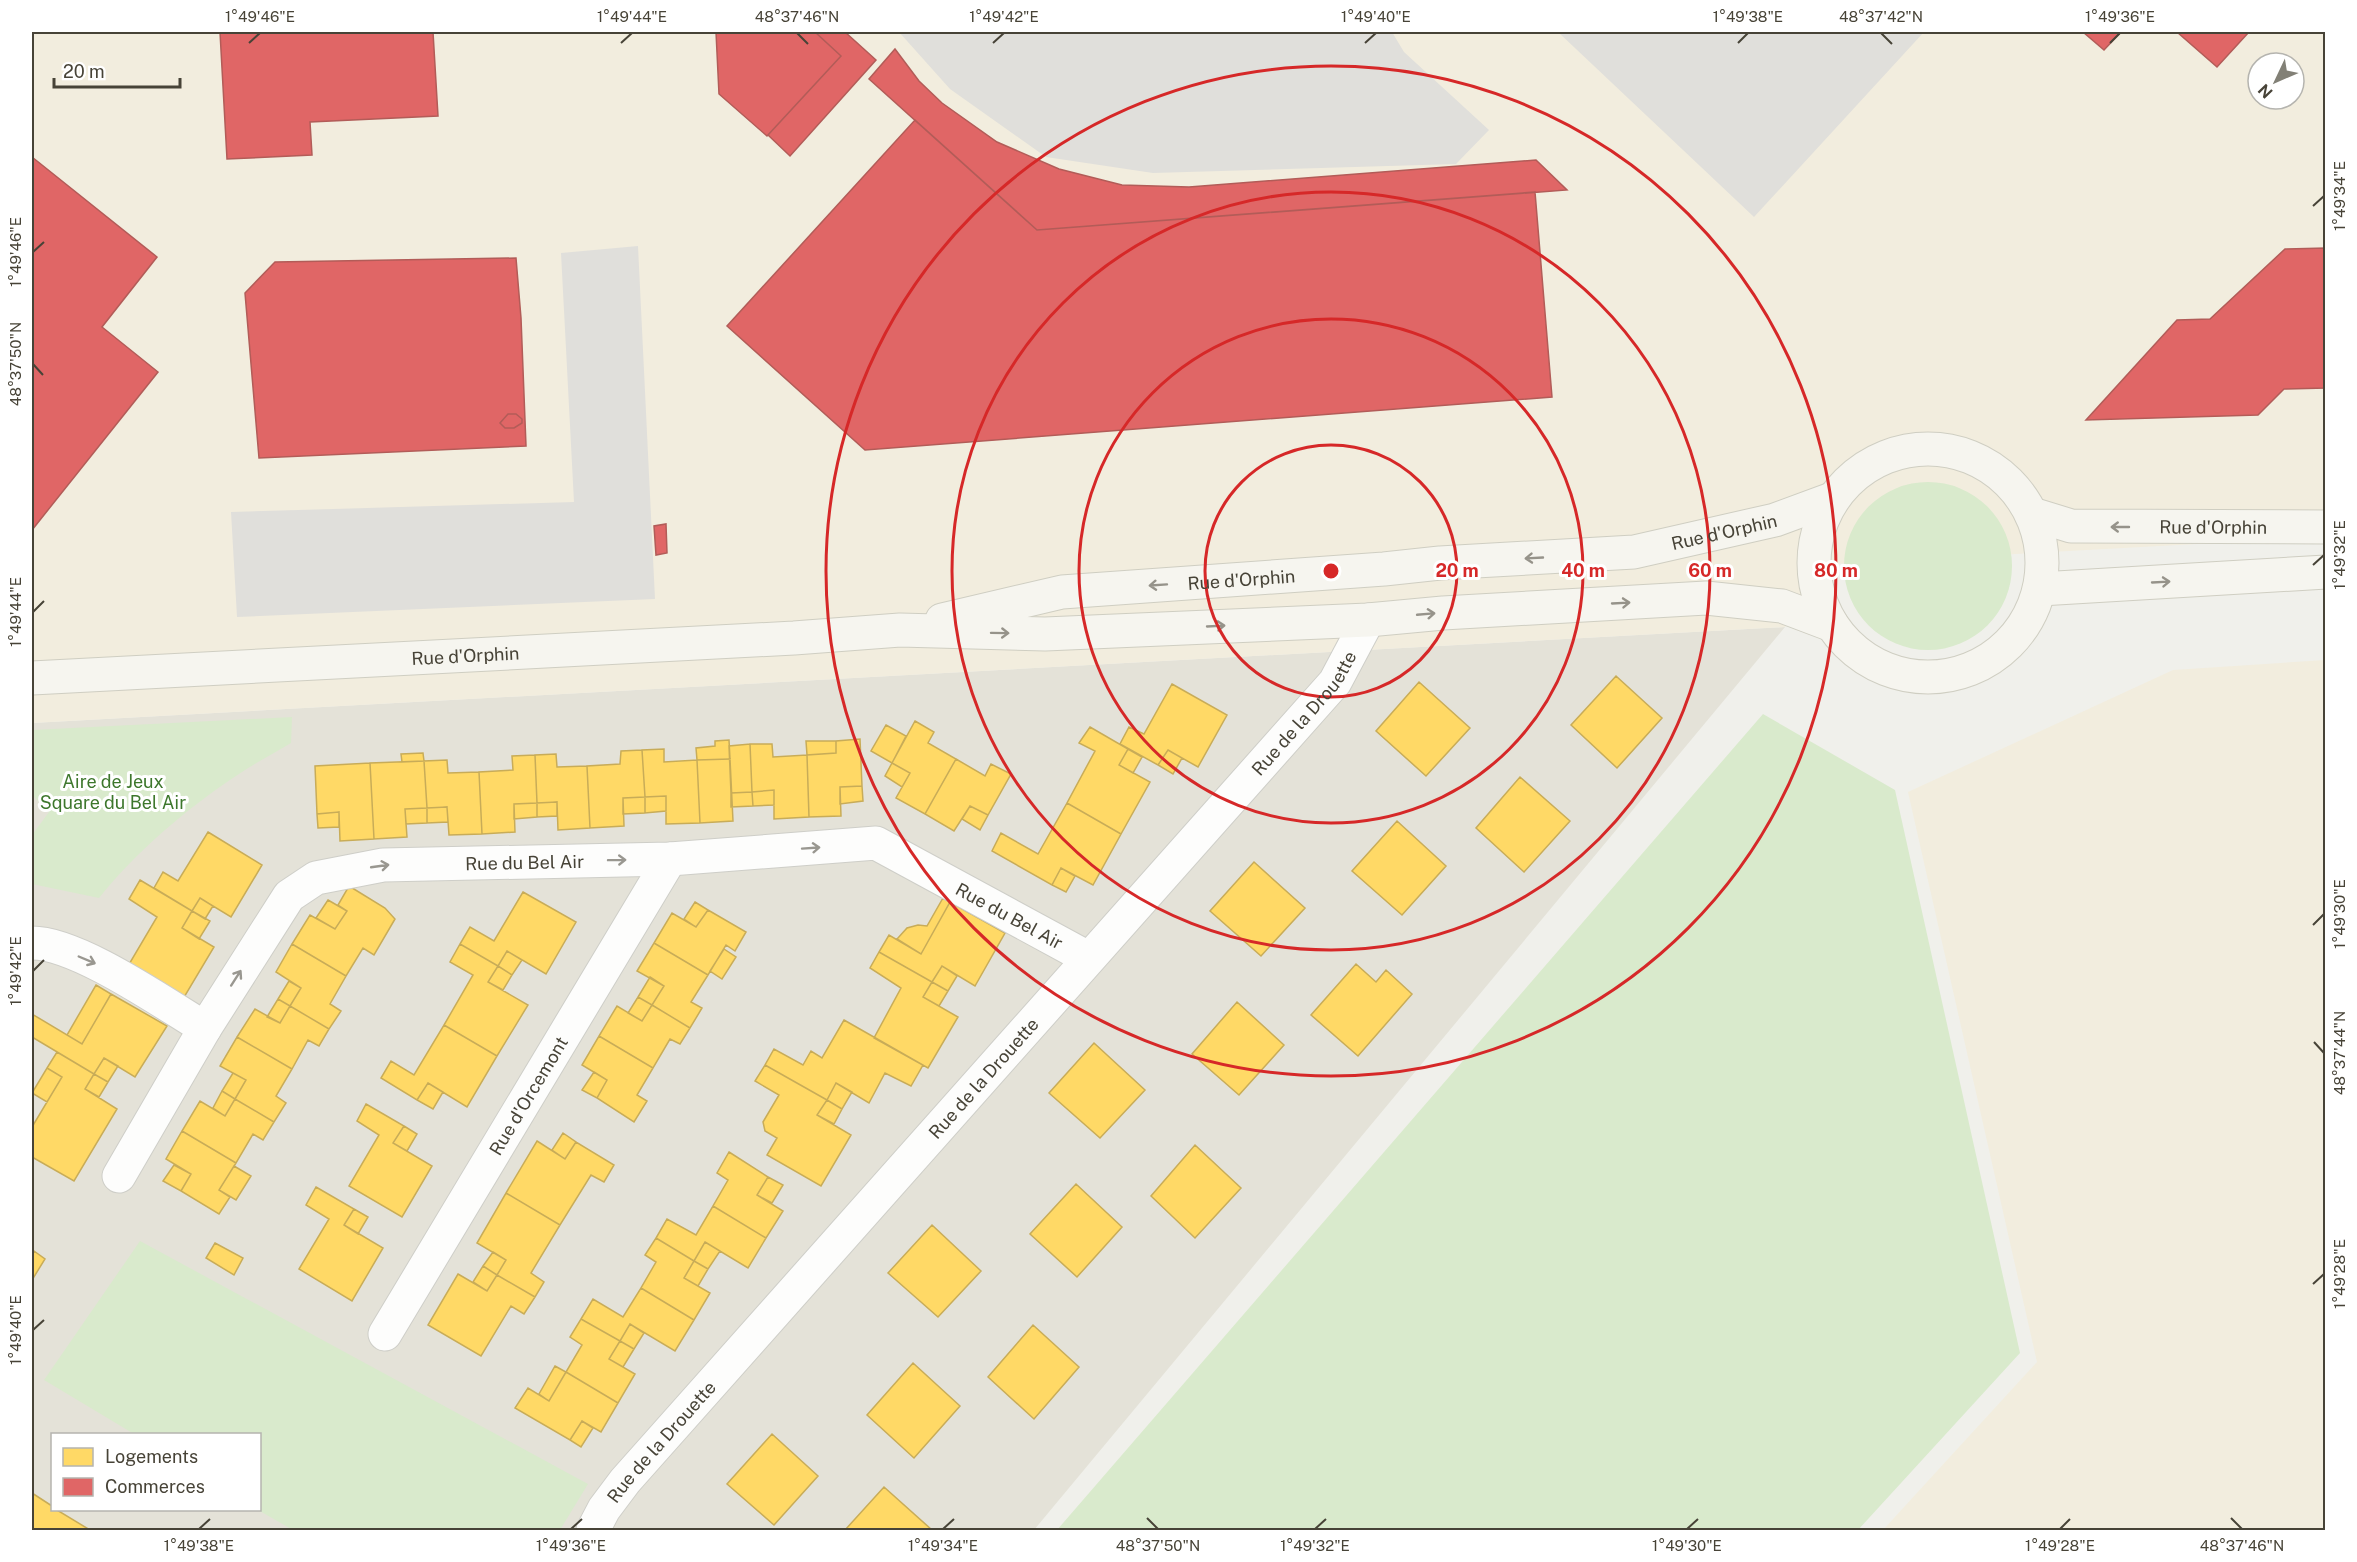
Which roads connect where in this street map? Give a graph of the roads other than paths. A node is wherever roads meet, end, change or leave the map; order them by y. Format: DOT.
graph roads {
  1 [pos="1832,499"];
  2 [pos="2032,514"];
  3 [pos="2325,527"];
  4 [pos="1384,569"];
  5 [pos="2325,572"];
  6 [pos="2040,589"];
  7 [pos="1368,620"];
  8 [pos="1832,626"];
  9 [pos="900,630"];
  10 [pos="32,678"];
  11 [pos="670,859"];
  12 [pos="32,943"];
  13 [pos="1088,958"];
  14 [pos="205,1028"];
  15 [pos="119,1176"];
  16 [pos="385,1334"];
  17 [pos="593,1530"];
  1 -- 2 [label="main road"];
  1 -- 4 [label="main road, Rue d'Orphin, one-way"];
  1 -- 8 [label="main road"];
  3 -- 2 [label="main road, Rue d'Orphin, one-way"];
  2 -- 6 [label="main road"];
  4 -- 7 [label="main road"];
  4 -- 9 [label="main road, Rue d'Orphin, one-way"];
  6 -- 5 [label="main road, one-way"];
  6 -- 8 [label="main road"];
  7 -- 8 [label="main road, Rue d'Orphin, one-way"];
  9 -- 7 [label="main road, Rue d'Orphin, one-way"];
  7 -- 13 [label="street, Rue de la Drouette"];
  9 -- 10 [label="main road, Rue d'Orphin"];
  11 -- 13 [label="street, Rue du Bel Air, one-way"];
  14 -- 11 [label="street, Rue du Bel Air, one-way"];
  11 -- 16 [label="street, Rue d'Orcemont"];
  12 -- 14 [label="street, one-way"];
  13 -- 17 [label="street, Rue de la Drouette"];
  14 -- 15 [label="street, Rue du Bel Air"];
}
